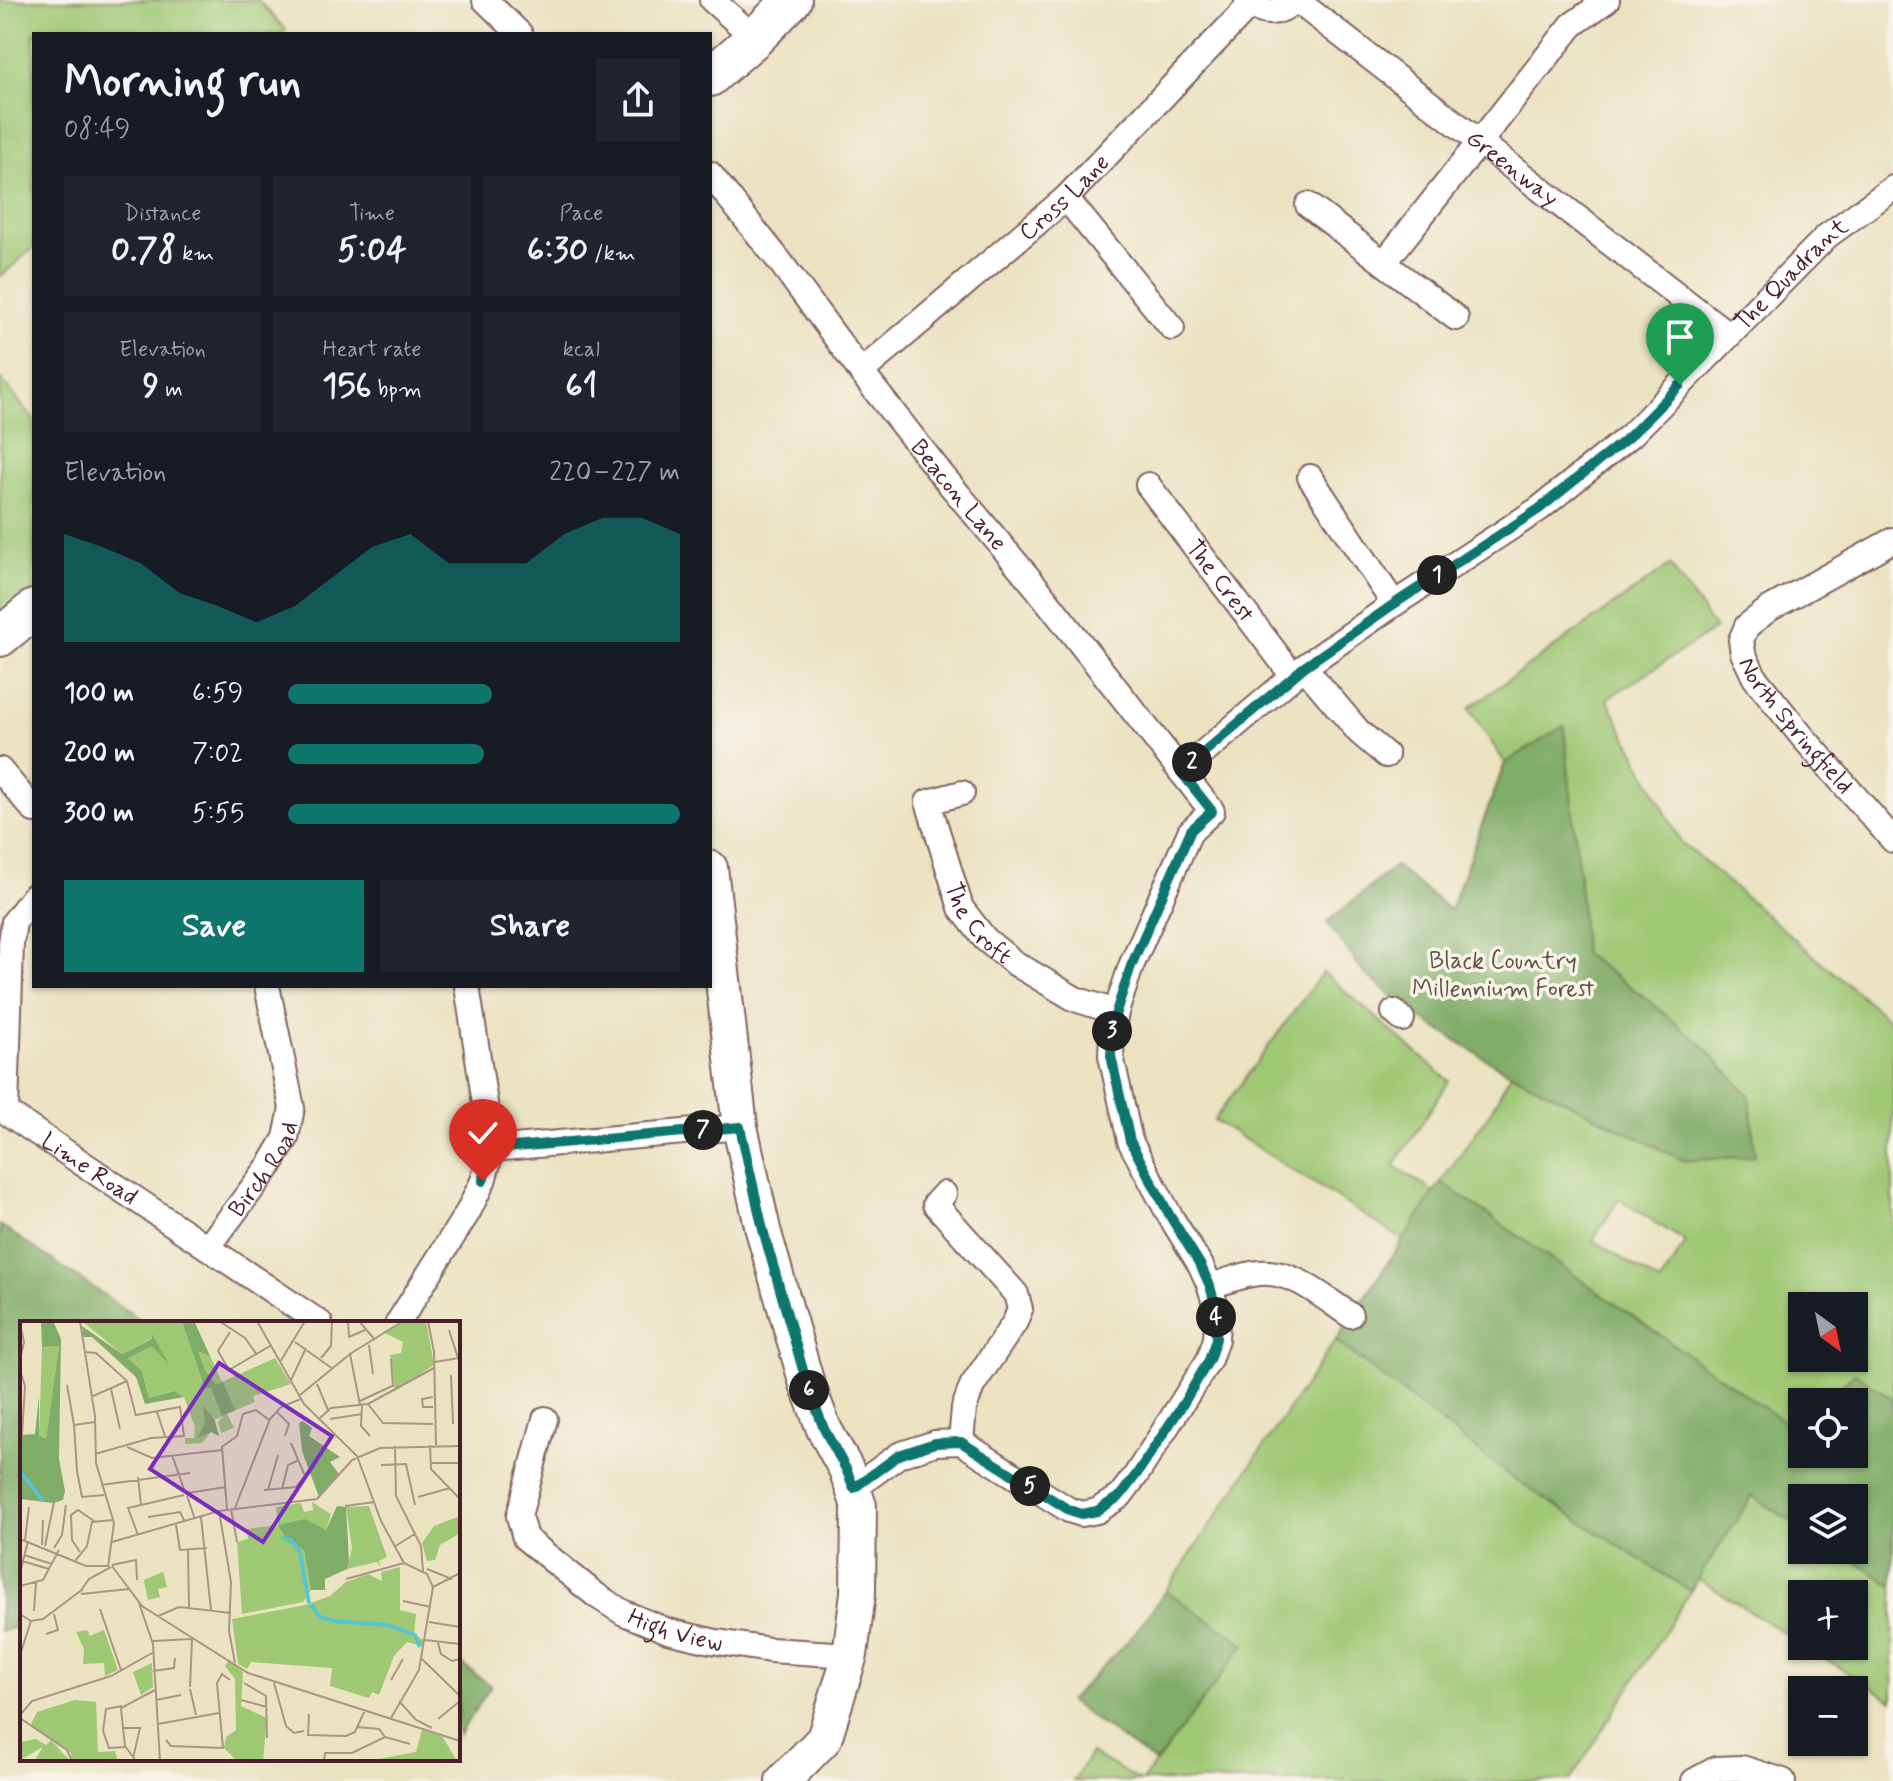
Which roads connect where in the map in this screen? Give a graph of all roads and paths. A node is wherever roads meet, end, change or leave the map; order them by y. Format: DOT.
graph roads {
  1 [pos="485,0"];
  2 [pos="712,0"];
  3 [pos="792,0"];
  4 [pos="1296,0"];
  5 [pos="1607,0"];
  6 [pos="1248,2"];
  7 [pos="518,32"];
  8 [pos="755,38"];
  9 [pos="712,75"];
  10 [pos="1481,142"];
  11 [pos="712,177"];
  12 [pos="1893,188"];
  13 [pos="1066,198"];
  14 [pos="1308,205"];
  15 [pos="1384,263"];
  16 [pos="1456,318"];
  17 [pos="1172,328"];
  18 [pos="1729,335"];
  19 [pos="861,372"];
  20 [pos="1310,477"];
  21 [pos="1148,485"];
  22 [pos="1893,540"];
  23 [pos="1394,604"];
  24 [pos="32,611"];
  25 [pos="0,637"];
  26 [pos="1299,672"];
  27 [pos="1386,755"];
  28 [pos="0,770"];
  29 [pos="1181,772"];
  30 [pos="962,793"];
  31 [pos="32,808"];
  32 [pos="1893,840"];
  33 [pos="712,885"];
  34 [pos="32,899"];
  35 [pos="267,988"];
  36 [pos="467,988"];
  37 [pos="1116,1012"];
  38 [pos="740,1127"];
  39 [pos="492,1149"];
  40 [pos="944,1194"];
  41 [pos="208,1247"];
  42 [pos="1210,1286"];
  43 [pos="1350,1315"];
  44 [pos="317,1321"];
  45 [pos="399,1321"];
  46 [pos="549,1433"];
  47 [pos="961,1442"];
  48 [pos="854,1488"];
  49 [pos="850,1655"];
  50 [pos="783,1781"];
  51 [pos="1694,1781"];
  52 [pos="1783,1781"];
  1 -- 7 [label="street"];
  2 -- 8 [label="street"];
  3 -- 8 [label="main road"];
  4 -- 6 [label="street, Greenway"];
  4 -- 10 [label="street, Greenway"];
  5 -- 10 [label="street"];
  6 -- 13 [label="street, Cross Lane"];
  8 -- 9 [label="main road"];
  10 -- 15 [label="street"];
  10 -- 18 [label="street, Greenway"];
  11 -- 19 [label="street, Beacon Lane"];
  12 -- 18 [label="street, The Quadrant"];
  13 -- 17 [label="street"];
  13 -- 19 [label="street, Cross Lane"];
  14 -- 15 [label="street"];
  15 -- 16 [label="street"];
  18 -- 23 [label="street, The Quadrant"];
  19 -- 29 [label="street, Beacon Lane"];
  20 -- 23 [label="street"];
  21 -- 26 [label="street, The Crest"];
  22 -- 32 [label="street, North Springfield"];
  23 -- 26 [label="street, The Quadrant"];
  24 -- 25 [label="main road"];
  26 -- 27 [label="street, The Crest"];
  26 -- 29 [label="street, The Quadrant"];
  28 -- 31 [label="street"];
  29 -- 37 [label="street, Beacon Lane"];
  30 -- 37 [label="street, The Croft"];
  33 -- 38 [label="street"];
  34 -- 41 [label="street, Lime Road"];
  35 -- 41 [label="street, Birch Road"];
  36 -- 39 [label="street"];
  37 -- 42 [label="street"];
  38 -- 39 [label="street"];
  38 -- 48 [label="street"];
  39 -- 45 [label="street"];
  40 -- 47 [label="street"];
  41 -- 44 [label="street, Lime Road"];
  42 -- 43 [label="street"];
  42 -- 47 [label="street"];
  46 -- 49 [label="street, High View"];
  47 -- 48 [label="street"];
  48 -- 49 [label="street"];
  49 -- 50 [label="street"];
  51 -- 52 [label="street"];
}
